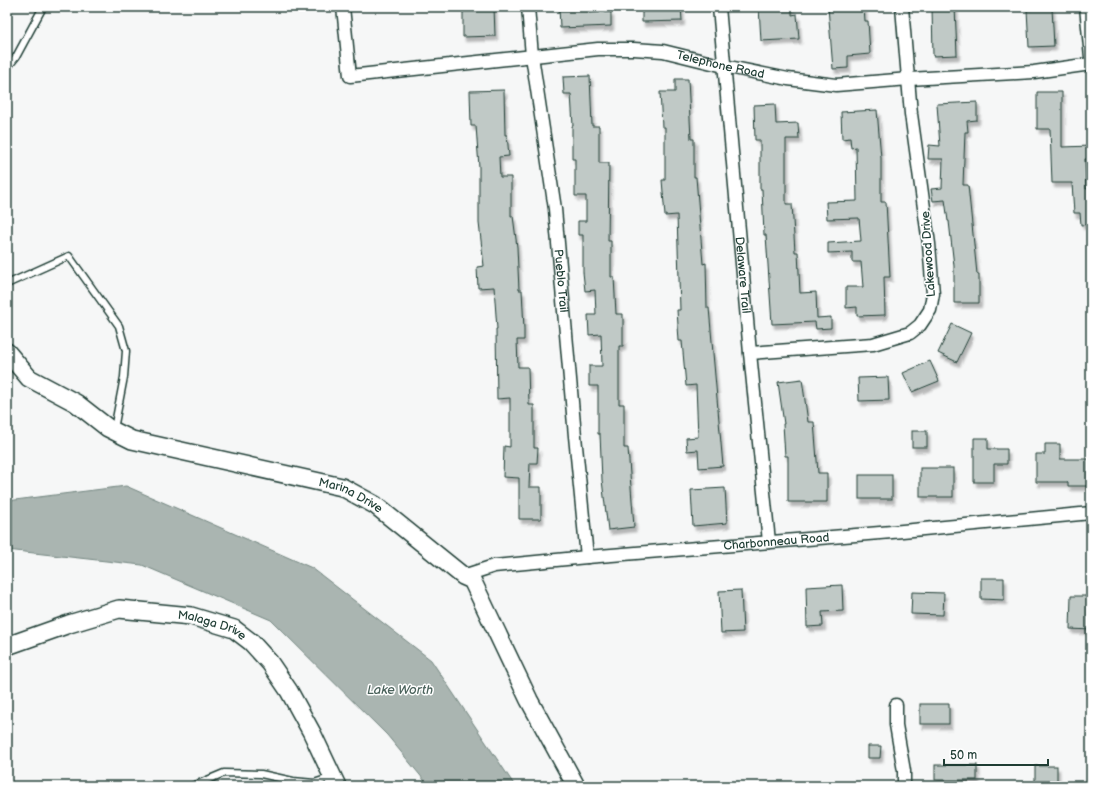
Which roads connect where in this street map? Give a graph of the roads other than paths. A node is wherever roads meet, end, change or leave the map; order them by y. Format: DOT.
graph roads {
  1 [pos="43,7"];
  2 [pos="343,7"];
  3 [pos="528,7"];
  4 [pos="719,7"];
  5 [pos="902,7"];
  6 [pos="1086,7"];
  7 [pos="532,56"];
  8 [pos="1091,58"];
  9 [pos="1091,64"];
  10 [pos="724,66"];
  11 [pos="7,68"];
  12 [pos="908,79"];
  13 [pos="7,284"];
  14 [pos="7,352"];
  15 [pos="750,353"];
  16 [pos="114,431"];
  17 [pos="1091,513"];
  18 [pos="769,542"];
  19 [pos="587,556"];
  20 [pos="463,576"];
  21 [pos="7,646"];
  22 [pos="896,705"];
  23 [pos="334,781"];
  24 [pos="193,786"];
  25 [pos="576,786"];
  26 [pos="904,786"];
  1 -- 11 [label="lane"];
  2 -- 7 [label="street, Telephone Road"];
  3 -- 7 [label="street, Pueblo Trail"];
  4 -- 10 [label="street, Delaware Trail"];
  5 -- 12 [label="street, Lakewood Drive"];
  6 -- 8 [label="street"];
  7 -- 10 [label="street, Telephone Road"];
  7 -- 19 [label="street, Pueblo Trail"];
  9 -- 12 [label="street, Telephone Road"];
  10 -- 12 [label="street, Telephone Road"];
  10 -- 15 [label="street, Delaware Trail"];
  12 -- 15 [label="street, Lakewood Drive"];
  13 -- 16 [label="lane"];
  14 -- 16 [label="street, Marina Drive"];
  15 -- 18 [label="street, Delaware Trail"];
  16 -- 20 [label="street, Marina Drive"];
  17 -- 18 [label="street, Charbonneau Road"];
  18 -- 19 [label="street, Charbonneau Road"];
  19 -- 20 [label="street, Charbonneau Road"];
  20 -- 25 [label="street, Marina Drive"];
  21 -- 23 [label="street, Malaga Drive"];
  22 -- 26 [label="street"];
  23 -- 24 [label="lane"];
}
